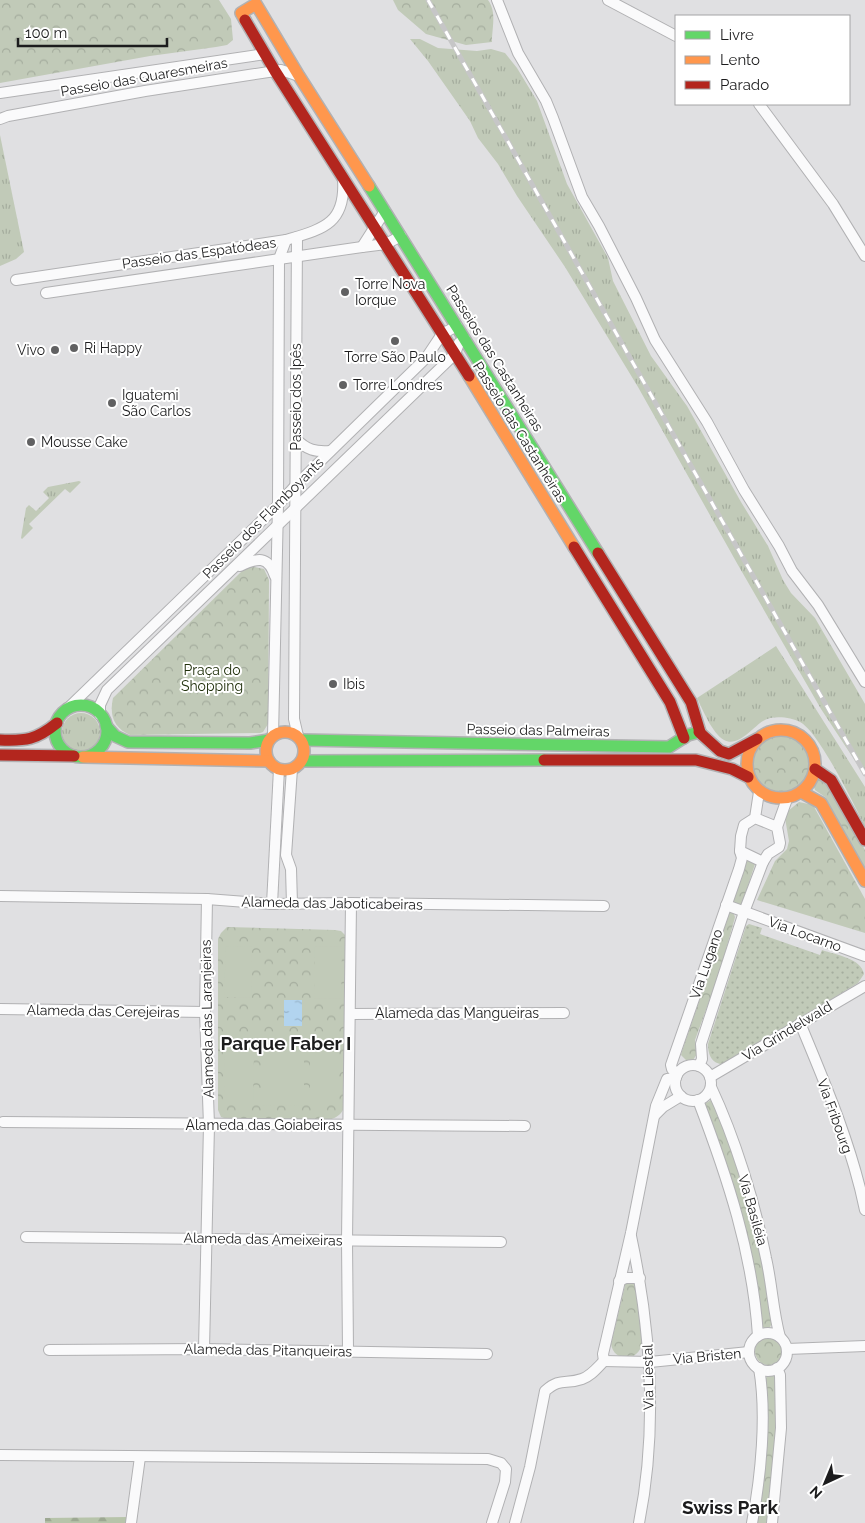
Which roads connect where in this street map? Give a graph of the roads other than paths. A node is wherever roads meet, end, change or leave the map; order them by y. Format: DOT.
graph roads {
  1 [pos="497,0"];
  2 [pos="608,0"];
  3 [pos="675,35"];
  4 [pos="265,54"];
  5 [pos="275,71"];
  6 [pos="299,76"];
  7 [pos="0,93"];
  8 [pos="760,105"];
  9 [pos="0,119"];
  10 [pos="343,178"];
  11 [pos="375,194"];
  12 [pos="360,204"];
  13 [pos="385,211"];
  14 [pos="375,227"];
  15 [pos="297,236"];
  16 [pos="402,236"];
  17 [pos="286,240"];
  18 [pos="386,244"];
  19 [pos="362,246"];
  20 [pos="297,256"];
  21 [pos="865,256"];
  22 [pos="278,259"];
  23 [pos="16,280"];
  24 [pos="46,293"];
  25 [pos="297,313"];
  26 [pos="278,314"];
  27 [pos="457,326"];
  28 [pos="442,334"];
  29 [pos="465,339"];
  30 [pos="475,354"];
  31 [pos="426,358"];
  32 [pos="457,358"];
  33 [pos="437,371"];
  34 [pos="278,422"];
  35 [pos="296,426"];
  36 [pos="296,439"];
  37 [pos="330,451"];
  38 [pos="296,462"];
  39 [pos="278,465"];
  40 [pos="315,465"];
  41 [pos="331,474"];
  42 [pos="296,485"];
  43 [pos="278,505"];
  44 [pos="295,508"];
  45 [pos="278,526"];
  46 [pos="252,530"];
  47 [pos="262,540"];
  48 [pos="277,554"];
  49 [pos="295,554"];
  50 [pos="232,569"];
  51 [pos="276,581"];
  52 [pos="865,682"];
  53 [pos="687,696"];
  54 [pos="670,702"];
  55 [pos="66,710"];
  56 [pos="100,714"];
  57 [pos="57,723"];
  58 [pos="106,726"];
  59 [pos="700,732"];
  60 [pos="271,738"];
  61 [pos="300,738"];
  62 [pos="757,739"];
  63 [pos="0,740"];
  64 [pos="681,741"];
  65 [pos="0,755"];
  66 [pos="79,756"];
  67 [pos="696,760"];
  68 [pos="269,761"];
  69 [pos="302,761"];
  70 [pos="279,769"];
  71 [pos="292,769"];
  72 [pos="815,769"];
  73 [pos="748,777"];
  74 [pos="759,792"];
  75 [pos="801,792"];
  76 [pos="787,798"];
  77 [pos="755,818"];
  78 [pos="777,828"];
  79 [pos="865,840"];
  80 [pos="740,851"];
  81 [pos="274,855"];
  82 [pos="286,855"];
  83 [pos="763,862"];
  84 [pos="865,881"];
  85 [pos="0,896"];
  86 [pos="206,899"];
  87 [pos="351,903"];
  88 [pos="272,904"];
  89 [pos="292,904"];
  90 [pos="726,905"];
  91 [pos="604,906"];
  92 [pos="744,912"];
  93 [pos="865,956"];
  94 [pos="865,986"];
  95 [pos="0,1009"];
  96 [pos="205,1012"];
  97 [pos="564,1013"];
  98 [pos="350,1014"];
  99 [pos="800,1023"];
  100 [pos="699,1066"];
  101 [pos="676,1077"];
  102 [pos="710,1082"];
  103 [pos="682,1096"];
  104 [pos="698,1100"];
  105 [pos="655,1116"];
  106 [pos="3,1122"];
  107 [pos="209,1125"];
  108 [pos="349,1125"];
  109 [pos="525,1126"];
  110 [pos="865,1210"];
  111 [pos="631,1233"];
  112 [pos="26,1237"];
  113 [pos="205,1238"];
  114 [pos="347,1240"];
  115 [pos="500,1242"];
  116 [pos="640,1278"];
  117 [pos="619,1281"];
  118 [pos="758,1336"];
  119 [pos="780,1337"];
  120 [pos="865,1346"];
  121 [pos="204,1349"];
  122 [pos="786,1349"];
  123 [pos="49,1350"];
  124 [pos="348,1351"];
  125 [pos="750,1352"];
  126 [pos="487,1354"];
  127 [pos="604,1362"];
  128 [pos="650,1362"];
  129 [pos="759,1368"];
  130 [pos="777,1368"];
  131 [pos="0,1455"];
  132 [pos="140,1457"];
  133 [pos="131,1523"];
  134 [pos="492,1523"];
  135 [pos="515,1523"];
  136 [pos="639,1523"];
  137 [pos="752,1523"];
  138 [pos="772,1523"];
  1 -- 52 [label="street"];
  2 -- 3 [label="street"];
  4 -- 5 [label="street"];
  4 -- 6 [label="street, Passeios das Castanheiras"];
  4 -- 7 [label="street, Passeio das Quaresmeiras"];
  5 -- 6 [label="street"];
  5 -- 9 [label="street, Passeio das Quaresmeiras"];
  5 -- 10 [label="street, Passeio das Castanheiras"];
  6 -- 11 [label="street, Passeios das Castanheiras"];
  8 -- 21 [label="street"];
  10 -- 12 [label="street, Passeio das Castanheiras"];
  10 -- 15 [label="street, Passeio das Espatódeas"];
  11 -- 12 [label="street"];
  11 -- 13 [label="street, Passeios das Castanheiras"];
  12 -- 14 [label="street, Passeio das Castanheiras"];
  13 -- 14 [label="street"];
  13 -- 16 [label="street, Passeios das Castanheiras"];
  14 -- 18 [label="street, Passeio das Castanheiras"];
  14 -- 19 [label="street"];
  15 -- 17 [label="street, Passeio das Espatódeas"];
  15 -- 20 [label="street, Passeio dos Ipês"];
  16 -- 18 [label="street"];
  16 -- 27 [label="street, Passeios das Castanheiras"];
  17 -- 22 [label="street"];
  17 -- 23 [label="street, Passeio das Espatódeas"];
  18 -- 19 [label="street, Passeio das Espatódeas"];
  18 -- 28 [label="street, Passeio das Castanheiras"];
  19 -- 20 [label="street, Passeio das Espatódeas"];
  20 -- 22 [label="street, Passeio das Espatódeas"];
  20 -- 25 [label="street, Passeio dos Ipês"];
  22 -- 24 [label="street, Passeio das Espatódeas"];
  22 -- 26 [label="street, Passeio dos Ipês"];
  25 -- 26 [label="street"];
  25 -- 35 [label="street, Passeio dos Ipês"];
  26 -- 34 [label="street, Passeio dos Ipês"];
  27 -- 28 [label="street, Passeio dos Flamboyants"];
  27 -- 29 [label="street, Passeios das Castanheiras"];
  28 -- 31 [label="street, Passeio dos Flamboyants"];
  28 -- 32 [label="street, Passeio das Castanheiras"];
  29 -- 30 [label="street, Passeios das Castanheiras"];
  29 -- 32 [label="street, Passeio dos Flamboyants"];
  30 -- 32 [label="street"];
  30 -- 53 [label="street, Passeios das Castanheiras"];
  31 -- 33 [label="street"];
  31 -- 37 [label="street, Passeio dos Flamboyants"];
  32 -- 33 [label="street, Passeio dos Flamboyants"];
  32 -- 54 [label="street, Passeio das Castanheiras"];
  33 -- 41 [label="street, Passeio dos Flamboyants"];
  34 -- 35 [label="street"];
  34 -- 39 [label="street, Passeio dos Ipês"];
  35 -- 36 [label="street, Passeio dos Ipês"];
  36 -- 37 [label="street"];
  36 -- 38 [label="street, Passeio dos Ipês"];
  37 -- 40 [label="street, Passeio dos Flamboyants"];
  38 -- 39 [label="street"];
  38 -- 42 [label="street, Passeio dos Ipês"];
  39 -- 43 [label="street, Passeio dos Ipês"];
  40 -- 41 [label="street"];
  40 -- 42 [label="street, Passeio dos Flamboyants"];
  41 -- 44 [label="street, Passeio dos Flamboyants"];
  42 -- 43 [label="street, Passeio dos Flamboyants"];
  42 -- 44 [label="street, Passeio dos Ipês"];
  43 -- 45 [label="street, Passeio dos Ipês"];
  43 -- 46 [label="street, Passeio dos Flamboyants"];
  44 -- 45 [label="street, Passeio dos Flamboyants"];
  44 -- 49 [label="street, Passeio dos Ipês"];
  45 -- 47 [label="street, Passeio dos Flamboyants"];
  45 -- 48 [label="street, Passeio dos Ipês"];
  46 -- 47 [label="street"];
  46 -- 55 [label="street, Passeio dos Flamboyants"];
  47 -- 50 [label="street, Passeio dos Flamboyants"];
  48 -- 49 [label="street"];
  48 -- 51 [label="street, Passeio dos Ipês"];
  49 -- 61 [label="street, Passeio dos Ipês"];
  50 -- 51 [label="street"];
  50 -- 56 [label="street, Passeio dos Flamboyants"];
  51 -- 60 [label="street, Passeio dos Ipês"];
  53 -- 54 [label="street"];
  53 -- 59 [label="street, Passeios das Castanheiras"];
  54 -- 64 [label="street, Passeio das Castanheiras"];
  55 -- 56 [label="street"];
  55 -- 57 [label="street"];
  56 -- 58 [label="street"];
  57 -- 63 [label="street"];
  57 -- 66 [label="street"];
  58 -- 60 [label="street"];
  58 -- 66 [label="street"];
  59 -- 62 [label="street"];
  59 -- 64 [label="street, Passeio das Palmeiras"];
  60 -- 61 [label="street"];
  60 -- 68 [label="street"];
  61 -- 64 [label="street, Passeio das Palmeiras"];
  61 -- 69 [label="street"];
  62 -- 72 [label="street"];
  62 -- 73 [label="street"];
  64 -- 67 [label="street"];
  65 -- 66 [label="street"];
  66 -- 68 [label="street"];
  67 -- 69 [label="street"];
  67 -- 73 [label="street"];
  68 -- 70 [label="street"];
  69 -- 71 [label="street"];
  70 -- 71 [label="street"];
  70 -- 81 [label="street"];
  71 -- 82 [label="street"];
  72 -- 75 [label="street"];
  72 -- 79 [label="street"];
  73 -- 74 [label="street"];
  74 -- 76 [label="street"];
  74 -- 77 [label="street, Via Lugano"];
  75 -- 76 [label="street"];
  75 -- 84 [label="street"];
  76 -- 78 [label="street, Via Lugano"];
  77 -- 78 [label="street"];
  77 -- 80 [label="street, Via Lugano"];
  78 -- 83 [label="street, Via Lugano"];
  80 -- 83 [label="street"];
  80 -- 90 [label="street, Via Lugano"];
  81 -- 82 [label="street"];
  81 -- 88 [label="street"];
  82 -- 89 [label="street"];
  83 -- 92 [label="street, Via Lugano"];
  85 -- 86 [label="street, Alameda das Jaboticabeiras"];
  86 -- 88 [label="street, Alameda das Jaboticabeiras"];
  86 -- 96 [label="street, Alameda das Laranjeiras"];
  87 -- 89 [label="street, Alameda das Jaboticabeiras"];
  87 -- 91 [label="street, Alameda das Jaboticabeiras"];
  87 -- 98 [label="street"];
  88 -- 89 [label="street, Alameda das Jaboticabeiras"];
  90 -- 92 [label="street, Via Locarno"];
  90 -- 101 [label="street, Via Lugano"];
  92 -- 93 [label="street, Via Locarno"];
  92 -- 100 [label="street, Via Lugano"];
  94 -- 99 [label="street, Via Grindelwald"];
  95 -- 96 [label="street, Alameda das Cerejeiras"];
  96 -- 107 [label="street, Alameda das Laranjeiras"];
  97 -- 98 [label="street, Alameda das Mangueiras"];
  98 -- 108 [label="street"];
  99 -- 102 [label="street, Via Grindelwald"];
  99 -- 110 [label="street, Via Fribourg"];
  100 -- 101 [label="street"];
  100 -- 102 [label="street"];
  101 -- 103 [label="street"];
  101 -- 105 [label="street"];
  102 -- 104 [label="street"];
  102 -- 119 [label="street, Via Basiléia"];
  103 -- 104 [label="street"];
  103 -- 105 [label="street"];
  104 -- 118 [label="street, Via Basiléia"];
  105 -- 111 [label="street"];
  106 -- 107 [label="street, Alameda das Goiabeiras"];
  107 -- 108 [label="street, Alameda das Goiabeiras"];
  107 -- 113 [label="street, Alameda das Laranjeiras"];
  108 -- 109 [label="street, Alameda das Goiabeiras"];
  108 -- 114 [label="street"];
  111 -- 116 [label="street, Via Liestal"];
  111 -- 117 [label="street"];
  112 -- 113 [label="street, Alameda das Ameixeiras"];
  113 -- 114 [label="street, Alameda das Ameixeiras"];
  113 -- 121 [label="street, Alameda das Laranjeiras"];
  114 -- 115 [label="street, Alameda das Ameixeiras"];
  114 -- 124 [label="street"];
  116 -- 117 [label="street"];
  116 -- 128 [label="street, Via Liestal"];
  117 -- 127 [label="street"];
  118 -- 119 [label="street"];
  118 -- 125 [label="street"];
  119 -- 122 [label="street"];
  120 -- 122 [label="street"];
  121 -- 123 [label="street, Alameda das Pitanqueiras"];
  121 -- 124 [label="street, Alameda das Pitanqueiras"];
  122 -- 130 [label="street"];
  124 -- 126 [label="street, Alameda das Pitanqueiras"];
  125 -- 128 [label="street, Via Bristen"];
  125 -- 129 [label="street"];
  127 -- 128 [label="street, Via Bristen"];
  127 -- 135 [label="street"];
  128 -- 136 [label="street, Via Liestal"];
  129 -- 130 [label="street"];
  129 -- 137 [label="street"];
  130 -- 138 [label="street"];
  131 -- 132 [label="street"];
  132 -- 133 [label="street"];
  132 -- 134 [label="street"];
}
